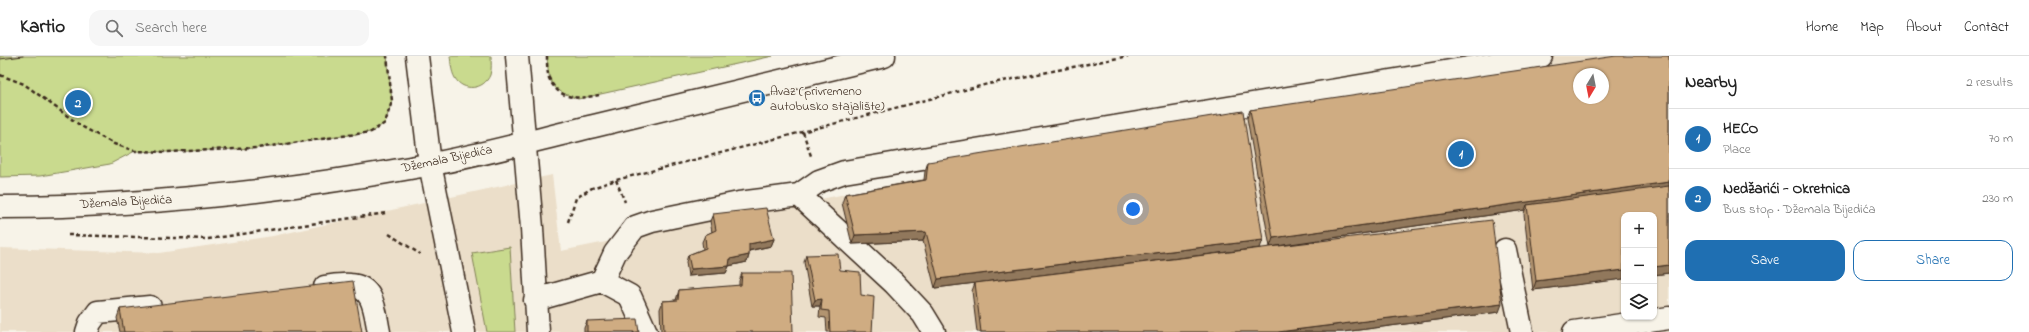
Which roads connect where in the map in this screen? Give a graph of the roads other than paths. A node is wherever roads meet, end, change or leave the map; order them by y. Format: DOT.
graph roads {
  1 [pos="417,56"];
  2 [pos="518,56"];
  3 [pos="884,56"];
  4 [pos="1542,56"];
  5 [pos="526,142"];
  6 [pos="430,164"];
  7 [pos="799,194"];
  8 [pos="0,207"];
  9 [pos="1505,250"];
  10 [pos="602,281"];
  11 [pos="304,290"];
  12 [pos="535,300"];
  13 [pos="169,304"];
  14 [pos="1669,318"];
  15 [pos="87,332"];
  16 [pos="379,332"];
  17 [pos="464,332"];
  18 [pos="538,332"];
  19 [pos="646,332"];
  20 [pos="934,332"];
  21 [pos="1522,332"];
  22 [pos="1574,332"];
  1 -- 6 [label="main road"];
  2 -- 5 [label="main road"];
  3 -- 5 [label="main road, Džemala Bijedića"];
  4 -- 7 [label="main road"];
  5 -- 6 [label="main road, Džemala Bijedića"];
  5 -- 12 [label="main road"];
  6 -- 8 [label="main road, Džemala Bijedića"];
  6 -- 17 [label="main road"];
  7 -- 10 [label="main road"];
  7 -- 20 [label="main road"];
  9 -- 21 [label="main road"];
  10 -- 12 [label="main road"];
  10 -- 19 [label="main road"];
  11 -- 16 [label="main road"];
  12 -- 18 [label="main road"];
  13 -- 15 [label="main road"];
  14 -- 22 [label="main road"];
}
